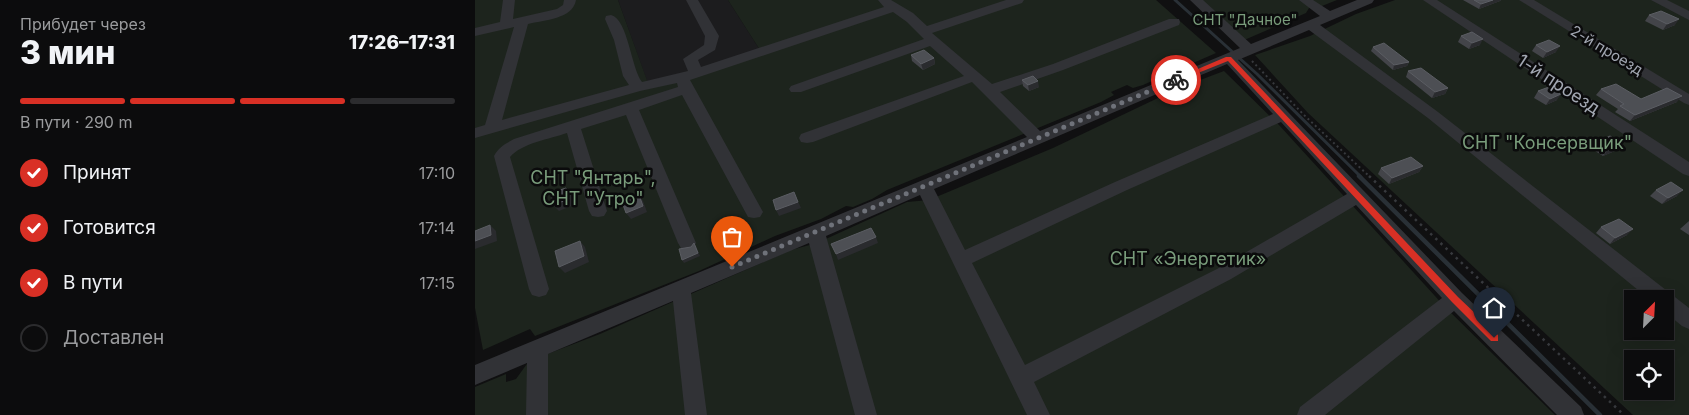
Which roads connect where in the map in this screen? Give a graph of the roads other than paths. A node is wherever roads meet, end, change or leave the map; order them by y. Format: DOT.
graph roads {
  1 [pos="509,0"];
  2 [pos="570,0"];
  3 [pos="692,0"];
  4 [pos="1017,0"];
  5 [pos="1196,0"];
  6 [pos="1305,0"];
  7 [pos="1368,0"];
  8 [pos="1429,0"];
  9 [pos="1525,0"];
  10 [pos="1657,0"];
  11 [pos="888,4"];
  12 [pos="1329,16"];
  13 [pos="1689,16"];
  14 [pos="611,18"];
  15 [pos="522,22"];
  16 [pos="1174,22"];
  17 [pos="1310,24"];
  18 [pos="506,25"];
  19 [pos="475,32"];
  20 [pos="928,36"];
  21 [pos="1240,53"];
  22 [pos="974,77"];
  23 [pos="688,80"];
  24 [pos="638,87"];
  25 [pos="797,89"];
  26 [pos="990,90"];
  27 [pos="1689,100"];
  28 [pos="631,108"];
  29 [pos="1281,116"];
  30 [pos="573,127"];
  31 [pos="492,128"];
  32 [pos="475,133"];
  33 [pos="807,138"];
  34 [pos="1037,138"];
  35 [pos="1689,170"];
  36 [pos="923,186"];
  37 [pos="1359,195"];
  38 [pos="598,210"];
  39 [pos="754,212"];
  40 [pos="816,233"];
  41 [pos="687,243"];
  42 [pos="961,260"];
  43 [pos="681,287"];
  44 [pos="539,289"];
  45 [pos="1652,290"];
  46 [pos="1455,299"];
  47 [pos="1674,308"];
  48 [pos="1689,320"];
  49 [pos="538,348"];
  50 [pos="475,375"];
  51 [pos="1020,378"];
  52 [pos="537,415"];
  53 [pos="696,415"];
  54 [pos="866,415"];
  55 [pos="1039,415"];
  56 [pos="1308,415"];
  57 [pos="1573,415"];
  1 -- 18 [label="street"];
  2 -- 15 [label="street"];
  3 -- 23 [label="street"];
  4 -- 20 [label="street"];
  5 -- 21 [label="street"];
  6 -- 12 [label="street"];
  7 -- 12 [label="street"];
  8 -- 35 [label="street, 1-й проезд"];
  9 -- 27 [label="street, 2-й проезд"];
  10 -- 13 [label="street"];
  11 -- 20 [label="street"];
  11 -- 23 [label="street"];
  12 -- 17 [label="street"];
  14 -- 24 [label="street"];
  15 -- 18 [label="street"];
  15 -- 31 [label="street"];
  16 -- 26 [label="street"];
  17 -- 21 [label="street"];
  17 -- 45 [label="street"];
  18 -- 19 [label="street"];
  20 -- 22 [label="street"];
  20 -- 25 [label="street"];
  21 -- 29 [label="street"];
  21 -- 34 [label="street"];
  22 -- 26 [label="street"];
  22 -- 33 [label="street"];
  23 -- 24 [label="street"];
  23 -- 28 [label="street"];
  23 -- 39 [label="street"];
  24 -- 31 [label="street"];
  26 -- 34 [label="street"];
  28 -- 30 [label="street"];
  28 -- 41 [label="street"];
  29 -- 37 [label="street"];
  29 -- 42 [label="street"];
  30 -- 38 [label="street"];
  30 -- 44 [label="street"];
  31 -- 32 [label="street"];
  34 -- 36 [label="street"];
  36 -- 40 [label="street"];
  36 -- 42 [label="street"];
  37 -- 46 [label="street"];
  37 -- 51 [label="street"];
  40 -- 43 [label="street"];
  40 -- 54 [label="street"];
  42 -- 51 [label="street"];
  43 -- 49 [label="street"];
  43 -- 53 [label="street"];
  46 -- 56 [label="street"];
  46 -- 57 [label="street"];
  47 -- 48 [label="street"];
  49 -- 50 [label="street"];
  49 -- 52 [label="street"];
  51 -- 55 [label="street"];
}
